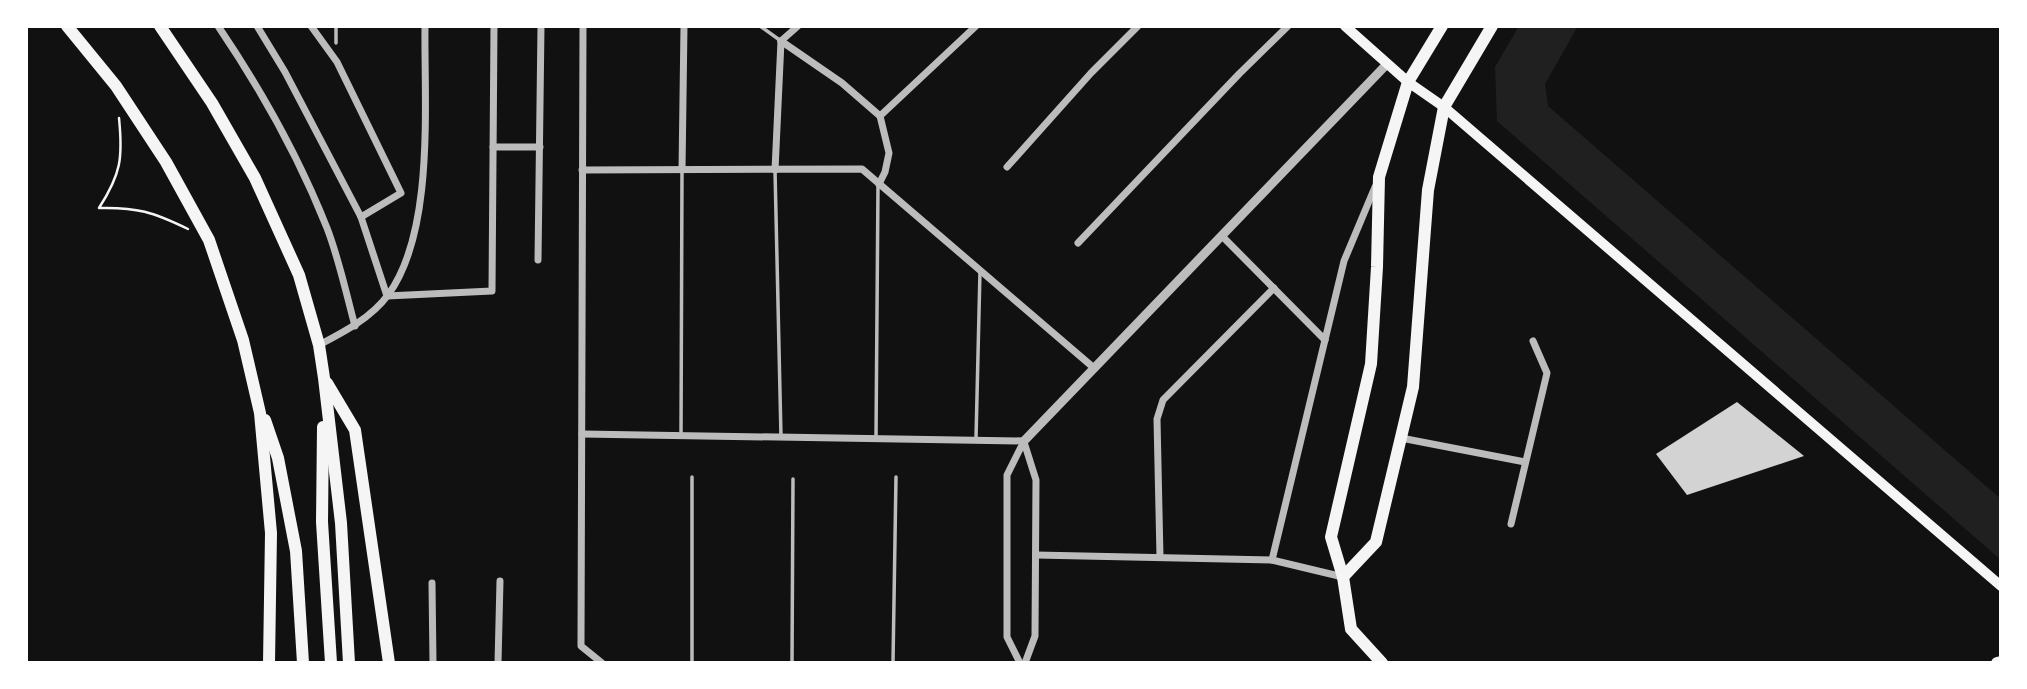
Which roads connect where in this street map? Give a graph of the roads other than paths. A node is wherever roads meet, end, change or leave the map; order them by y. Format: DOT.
graph roads {
  1 [pos="67,26"];
  2 [pos="160,26"];
  3 [pos="218,26"];
  4 [pos="257,26"];
  5 [pos="311,26"];
  6 [pos="336,26"];
  7 [pos="425,26"];
  8 [pos="494,26"];
  9 [pos="541,26"];
  10 [pos="583,26"];
  11 [pos="684,26"];
  12 [pos="760,26"];
  13 [pos="798,26"];
  14 [pos="976,26"];
  15 [pos="1138,26"];
  16 [pos="1288,26"];
  17 [pos="1345,26"];
  18 [pos="1442,26"];
  19 [pos="1492,26"];
  20 [pos="781,41"];
  21 [pos="335,43"];
  22 [pos="1387,64"];
  23 [pos="1408,82"];
  24 [pos="1444,107"];
  25 [pos="880,116"];
  26 [pos="493,147"];
  27 [pos="540,147"];
  28 [pos="1007,167"];
  29 [pos="582,170"];
  30 [pos="682,170"];
  31 [pos="775,170"];
  32 [pos="1379,177"];
  33 [pos="878,184"];
  34 [pos="361,216"];
  35 [pos="1222,236"];
  36 [pos="1078,243"];
  37 [pos="538,260"];
  38 [pos="980,271"];
  39 [pos="1274,288"];
  40 [pos="387,296"];
  41 [pos="355,326"];
  42 [pos="1325,340"];
  43 [pos="1534,341"];
  44 [pos="319,345"];
  45 [pos="1094,368"];
  46 [pos="324,378"];
  47 [pos="254,386"];
  48 [pos="582,434"];
  49 [pos="681,435"];
  50 [pos="781,437"];
  51 [pos="1401,438"];
  52 [pos="876,439"];
  53 [pos="976,440"];
  54 [pos="1024,441"];
  55 [pos="1525,462"];
  56 [pos="692,477"];
  57 [pos="896,477"];
  58 [pos="793,479"];
  59 [pos="1511,524"];
  60 [pos="1036,555"];
  61 [pos="1160,557"];
  62 [pos="1272,560"];
  63 [pos="1343,577"];
  64 [pos="500,581"];
  65 [pos="432,583"];
  66 [pos="2001,586"];
  67 [pos="269,663"];
  68 [pos="303,663"];
  69 [pos="331,663"];
  70 [pos="349,663"];
  71 [pos="389,663"];
  72 [pos="433,663"];
  73 [pos="498,663"];
  74 [pos="601,663"];
  75 [pos="692,663"];
  76 [pos="793,663"];
  77 [pos="893,663"];
  78 [pos="1022,663"];
  79 [pos="1382,663"];
  1 -- 47 [label="main road"];
  2 -- 44 [label="main road"];
  3 -- 41 [label="street"];
  4 -- 34 [label="street"];
  5 -- 34 [label="street"];
  6 -- 21 [label="lane"];
  7 -- 40 [label="street"];
  8 -- 26 [label="street"];
  9 -- 27 [label="street"];
  10 -- 29 [label="street"];
  11 -- 30 [label="street"];
  12 -- 20 [label="lane"];
  13 -- 20 [label="street"];
  14 -- 25 [label="street"];
  15 -- 28 [label="street"];
  16 -- 36 [label="street"];
  17 -- 22 [label="main road"];
  18 -- 23 [label="main road"];
  19 -- 24 [label="main road"];
  20 -- 25 [label="street"];
  20 -- 31 [label="street"];
  22 -- 23 [label="main road"];
  22 -- 35 [label="street"];
  23 -- 24 [label="main road"];
  23 -- 32 [label="main road"];
  24 -- 51 [label="main road"];
  24 -- 66 [label="main road"];
  25 -- 33 [label="street"];
  26 -- 27 [label="street"];
  26 -- 40 [label="street"];
  27 -- 37 [label="street"];
  29 -- 30 [label="street"];
  29 -- 48 [label="street"];
  30 -- 31 [label="street"];
  30 -- 49 [label="lane"];
  31 -- 33 [label="street"];
  31 -- 50 [label="lane"];
  32 -- 42 [label="street"];
  32 -- 63 [label="main road"];
  33 -- 38 [label="street"];
  33 -- 52 [label="lane"];
  34 -- 40 [label="street"];
  35 -- 39 [label="street"];
  35 -- 45 [label="street"];
  38 -- 45 [label="street"];
  38 -- 53 [label="lane"];
  39 -- 42 [label="street"];
  39 -- 61 [label="street"];
  40 -- 41 [label="street"];
  41 -- 44 [label="street"];
  42 -- 62 [label="street"];
  43 -- 55 [label="street"];
  44 -- 46 [label="main road"];
  45 -- 54 [label="street"];
  46 -- 69 [label="main road"];
  46 -- 70 [label="main road"];
  46 -- 71 [label="main road"];
  47 -- 67 [label="main road"];
  47 -- 68 [label="main road"];
  48 -- 49 [label="street"];
  48 -- 74 [label="street"];
  49 -- 50 [label="street"];
  50 -- 52 [label="street"];
  51 -- 55 [label="street"];
  51 -- 63 [label="main road"];
  52 -- 53 [label="street"];
  53 -- 54 [label="street"];
  54 -- 60 [label="street"];
  54 -- 78 [label="street"];
  55 -- 59 [label="street"];
  56 -- 75 [label="lane"];
  57 -- 77 [label="lane"];
  58 -- 76 [label="lane"];
  60 -- 61 [label="street"];
  60 -- 78 [label="street"];
  61 -- 62 [label="street"];
  62 -- 63 [label="street"];
  63 -- 79 [label="main road"];
  64 -- 73 [label="street"];
  65 -- 72 [label="street"];
}
